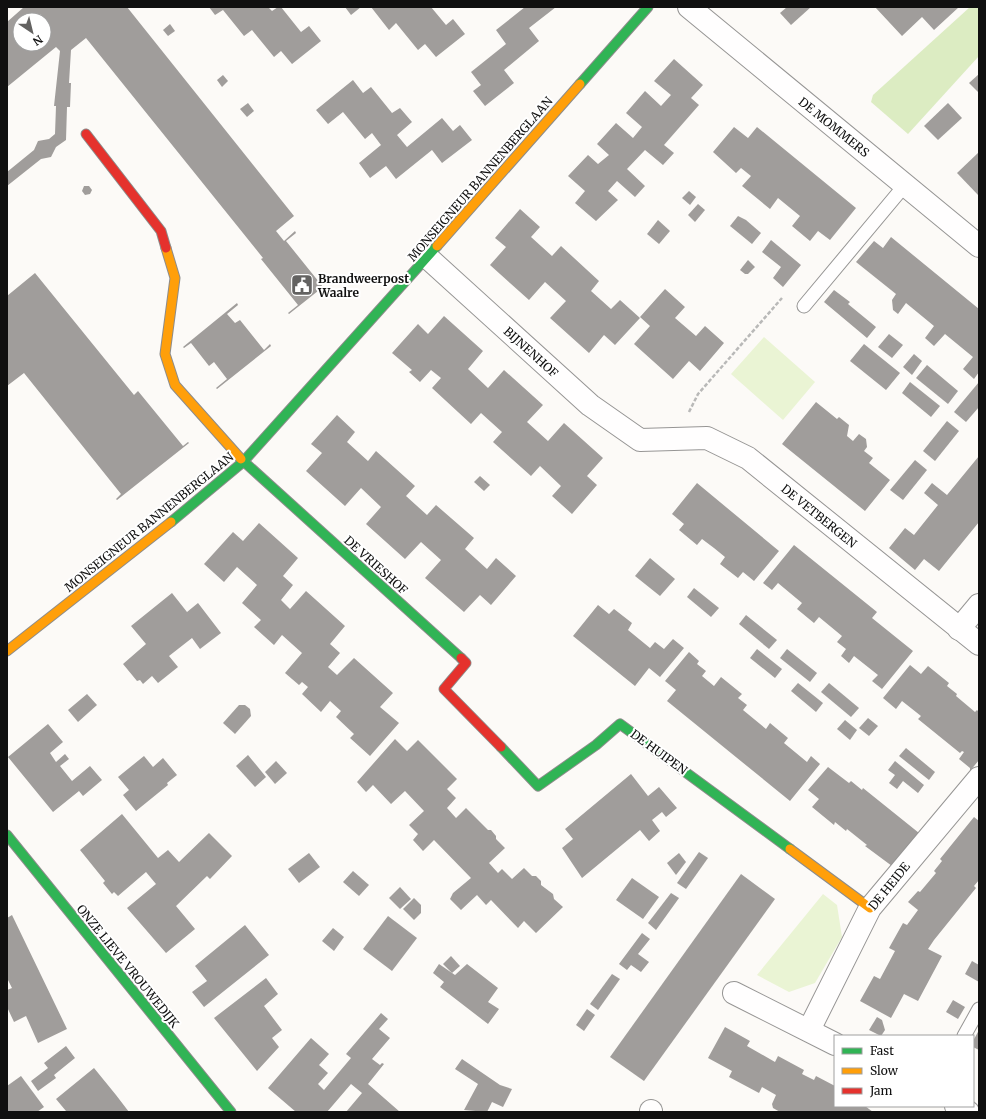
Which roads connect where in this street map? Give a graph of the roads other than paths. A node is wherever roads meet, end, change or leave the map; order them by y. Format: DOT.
graph roads {
  1 [pos="648,7"];
  2 [pos="689,7"];
  3 [pos="86,134"];
  4 [pos="905,186"];
  5 [pos="979,246"];
  6 [pos="427,257"];
  7 [pos="804,306"];
  8 [pos="640,440"];
  9 [pos="243,462"];
  10 [pos="979,605"];
  11 [pos="960,629"];
  12 [pos="979,644"];
  13 [pos="7,651"];
  14 [pos="444,690"];
  15 [pos="979,778"];
  16 [pos="7,835"];
  17 [pos="870,908"];
  18 [pos="734,993"];
  19 [pos="979,1009"];
  20 [pos="809,1030"];
  21 [pos="965,1035"];
  22 [pos="834,1043"];
  23 [pos="958,1107"];
  24 [pos="231,1112"];
  25 [pos="968,1112"];
  1 -- 6 [label="street, MONSEIGNEUR BANNENBERGLAAN"];
  2 -- 4 [label="street, DE MOMMERS"];
  3 -- 9 [label="street"];
  4 -- 5 [label="street, DE MOMMERS"];
  4 -- 7 [label="lane"];
  6 -- 8 [label="street, BIJNENHOF"];
  6 -- 9 [label="street, MONSEIGNEUR BANNENBERGLAAN"];
  8 -- 11 [label="street, DE VETBERGEN"];
  9 -- 13 [label="street, MONSEIGNEUR BANNENBERGLAAN"];
  9 -- 14 [label="street, DE VRIESHOF"];
  10 -- 11 [label="street"];
  11 -- 12 [label="street, DE VETBERGEN"];
  14 -- 17 [label="street, DE HUIPEN"];
  15 -- 17 [label="street, DE HEIDE"];
  16 -- 24 [label="street, ONZE LIEVE VROUWEDIJK"];
  17 -- 20 [label="street, DE HEIDE"];
  18 -- 20 [label="street"];
  19 -- 21 [label="lane"];
  20 -- 22 [label="street"];
  23 -- 25 [label="street"];
}
